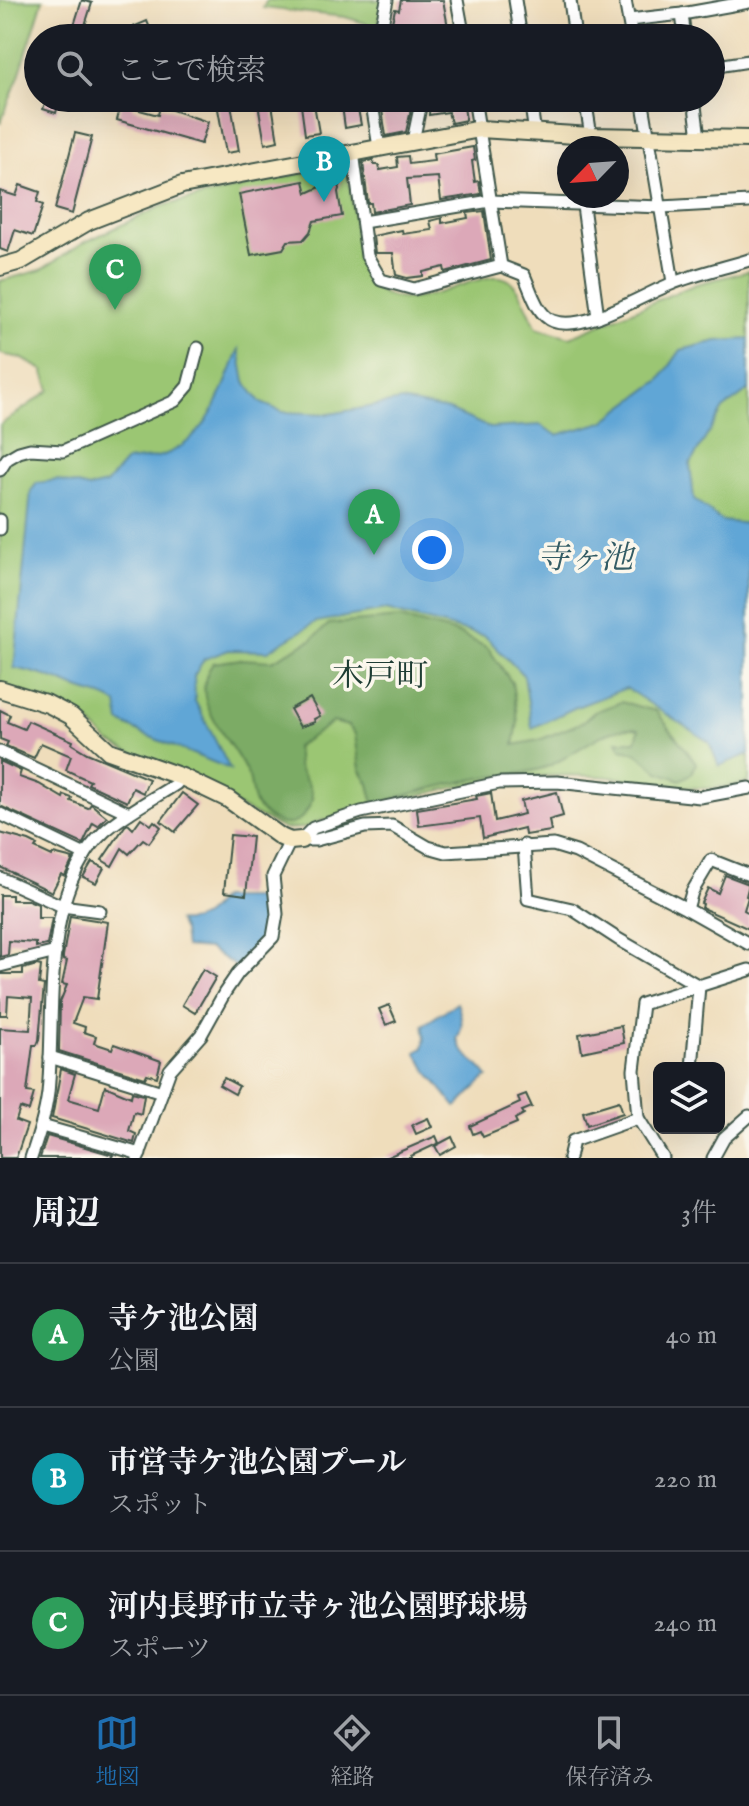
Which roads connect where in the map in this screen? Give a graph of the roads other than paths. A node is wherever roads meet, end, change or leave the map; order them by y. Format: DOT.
graph roads {
  1 [pos="387,0"];
  2 [pos="457,0"];
  3 [pos="515,0"];
  4 [pos="570,0"];
  5 [pos="625,0"];
  6 [pos="749,2"];
  7 [pos="682,14"];
  8 [pos="629,20"];
  9 [pos="382,24"];
  10 [pos="461,24"];
  11 [pos="519,24"];
  12 [pos="573,24"];
  13 [pos="630,24"];
  14 [pos="683,24"];
  15 [pos="749,61"];
  16 [pos="725,65"];
  17 [pos="373,112"];
  18 [pos="419,112"];
  19 [pos="477,112"];
  20 [pos="532,112"];
  21 [pos="587,112"];
  22 [pos="644,112"];
  23 [pos="696,112"];
  24 [pos="480,129"];
  25 [pos="535,134"];
  26 [pos="591,136"];
  27 [pos="629,137"];
  28 [pos="648,137"];
  29 [pos="699,138"];
  30 [pos="749,139"];
  31 [pos="413,141"];
  32 [pos="379,147"];
  33 [pos="353,152"];
  34 [pos="490,201"];
  35 [pos="749,202"];
  36 [pos="557,205"];
  37 [pos="629,207"];
  38 [pos="662,207"];
  39 [pos="583,208"];
  40 [pos="363,222"];
  41 [pos="749,260"];
  42 [pos="501,266"];
  43 [pos="0,267"];
  44 [pos="673,282"];
  45 [pos="598,317"];
  46 [pos="198,348"];
  47 [pos="0,470"];
  48 [pos="0,520"];
  49 [pos="0,529"];
  50 [pos="0,689"];
  51 [pos="0,752"];
  52 [pos="182,777"];
  53 [pos="749,788"];
  54 [pos="129,813"];
  55 [pos="0,814"];
  56 [pos="296,840"];
  57 [pos="524,845"];
  58 [pos="85,855"];
  59 [pos="749,875"];
  60 [pos="0,878"];
  61 [pos="62,906"];
  62 [pos="687,909"];
  63 [pos="100,911"];
  64 [pos="749,944"];
  65 [pos="56,952"];
  66 [pos="0,966"];
  67 [pos="749,970"];
  68 [pos="699,986"];
  69 [pos="50,1057"];
  70 [pos="693,1062"];
  71 [pos="162,1092"];
  72 [pos="749,1116"];
  73 [pos="638,1118"];
  74 [pos="42,1126"];
  75 [pos="720,1134"];
  76 [pos="724,1138"];
  77 [pos="139,1156"];
  78 [pos="31,1158"];
  79 [pos="569,1158"];
  80 [pos="663,1158"];
  81 [pos="713,1158"];
  1 -- 9 [label="street"];
  2 -- 10 [label="street"];
  3 -- 11 [label="street"];
  4 -- 12 [label="street"];
  5 -- 8 [label="street"];
  6 -- 7 [label="street"];
  7 -- 8 [label="street"];
  7 -- 14 [label="street"];
  8 -- 13 [label="street"];
  15 -- 16 [label="street"];
  17 -- 32 [label="street"];
  18 -- 31 [label="street"];
  19 -- 24 [label="street"];
  20 -- 25 [label="street"];
  21 -- 26 [label="street"];
  22 -- 28 [label="street"];
  23 -- 29 [label="street"];
  24 -- 25 [label="street"];
  24 -- 31 [label="street"];
  24 -- 34 [label="street"];
  25 -- 26 [label="street"];
  27 -- 28 [label="street"];
  28 -- 29 [label="street"];
  28 -- 38 [label="street"];
  29 -- 30 [label="street"];
  31 -- 32 [label="street"];
  32 -- 33 [label="street"];
  33 -- 40 [label="street"];
  33 -- 43 [label="street"];
  34 -- 36 [label="street"];
  34 -- 40 [label="street"];
  34 -- 42 [label="street"];
  35 -- 38 [label="street"];
  37 -- 38 [label="street"];
  38 -- 44 [label="street"];
  39 -- 45 [label="street"];
  40 -- 42 [label="street"];
  41 -- 44 [label="street"];
  42 -- 45 [label="street"];
  44 -- 45 [label="street"];
  46 -- 47 [label="street"];
  48 -- 49 [label="street"];
  50 -- 52 [label="street"];
  51 -- 54 [label="street"];
  52 -- 54 [label="street"];
  52 -- 56 [label="street"];
  53 -- 56 [label="street"];
  54 -- 58 [label="street"];
  55 -- 58 [label="street"];
  56 -- 57 [label="street"];
  56 -- 71 [label="street"];
  57 -- 62 [label="street"];
  57 -- 68 [label="street"];
  58 -- 61 [label="street"];
  59 -- 62 [label="street"];
  60 -- 61 [label="street"];
  61 -- 63 [label="street"];
  61 -- 65 [label="street"];
  62 -- 64 [label="street"];
  65 -- 66 [label="street"];
  65 -- 69 [label="street"];
  67 -- 68 [label="street"];
  68 -- 70 [label="street"];
  68 -- 73 [label="street"];
  69 -- 71 [label="street"];
  69 -- 74 [label="street"];
  71 -- 77 [label="street"];
  72 -- 76 [label="street"];
  73 -- 79 [label="street"];
  73 -- 80 [label="street"];
  74 -- 77 [label="street"];
  74 -- 78 [label="street"];
  75 -- 76 [label="street"];
  76 -- 81 [label="street"];
}
